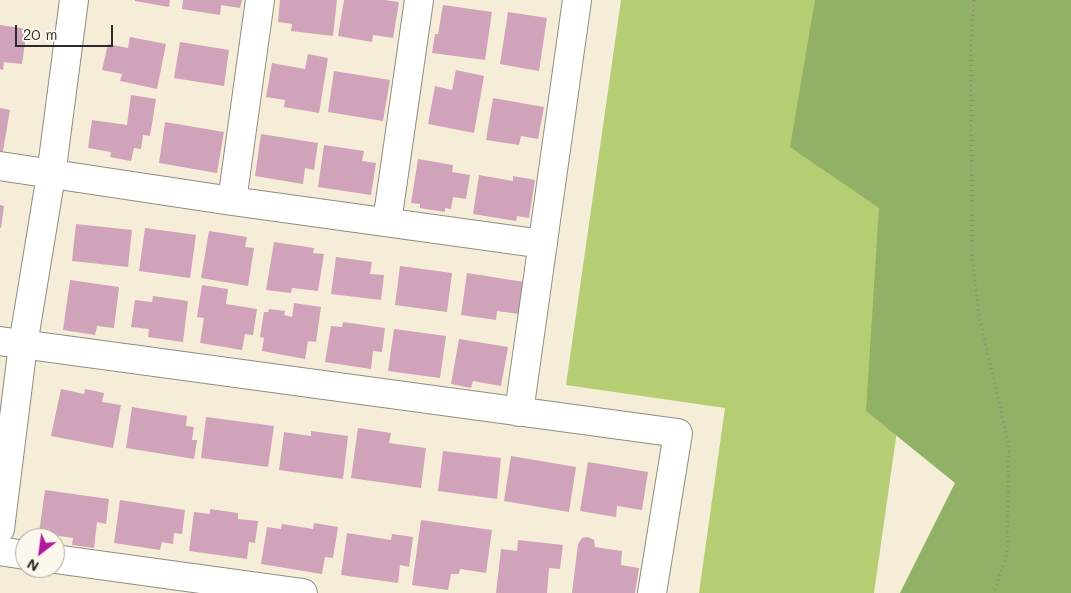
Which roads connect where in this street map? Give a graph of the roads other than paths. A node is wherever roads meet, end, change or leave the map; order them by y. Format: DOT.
graph roads {
  1 [pos="74,0"];
  2 [pos="260,0"];
  3 [pos="419,0"];
  4 [pos="577,0"];
  5 [pos="0,166"];
  6 [pos="51,175"];
  7 [pos="232,201"];
  8 [pos="387,222"];
  9 [pos="542,244"];
  10 [pos="12,343"];
  11 [pos="519,412"];
  12 [pos="0,529"];
  13 [pos="0,552"];
  14 [pos="15,554"];
  15 [pos="65,560"];
  16 [pos="304,593"];
  17 [pos="652,593"];
  1 -- 6 [label="street"];
  2 -- 7 [label="street"];
  3 -- 8 [label="street"];
  4 -- 9 [label="street"];
  5 -- 6 [label="street"];
  6 -- 7 [label="street"];
  6 -- 10 [label="street"];
  7 -- 8 [label="street"];
  8 -- 9 [label="street"];
  9 -- 11 [label="street"];
  10 -- 11 [label="street"];
  10 -- 12 [label="street"];
  11 -- 17 [label="street"];
  13 -- 14 [label="street"];
  15 -- 16 [label="street"];
}
